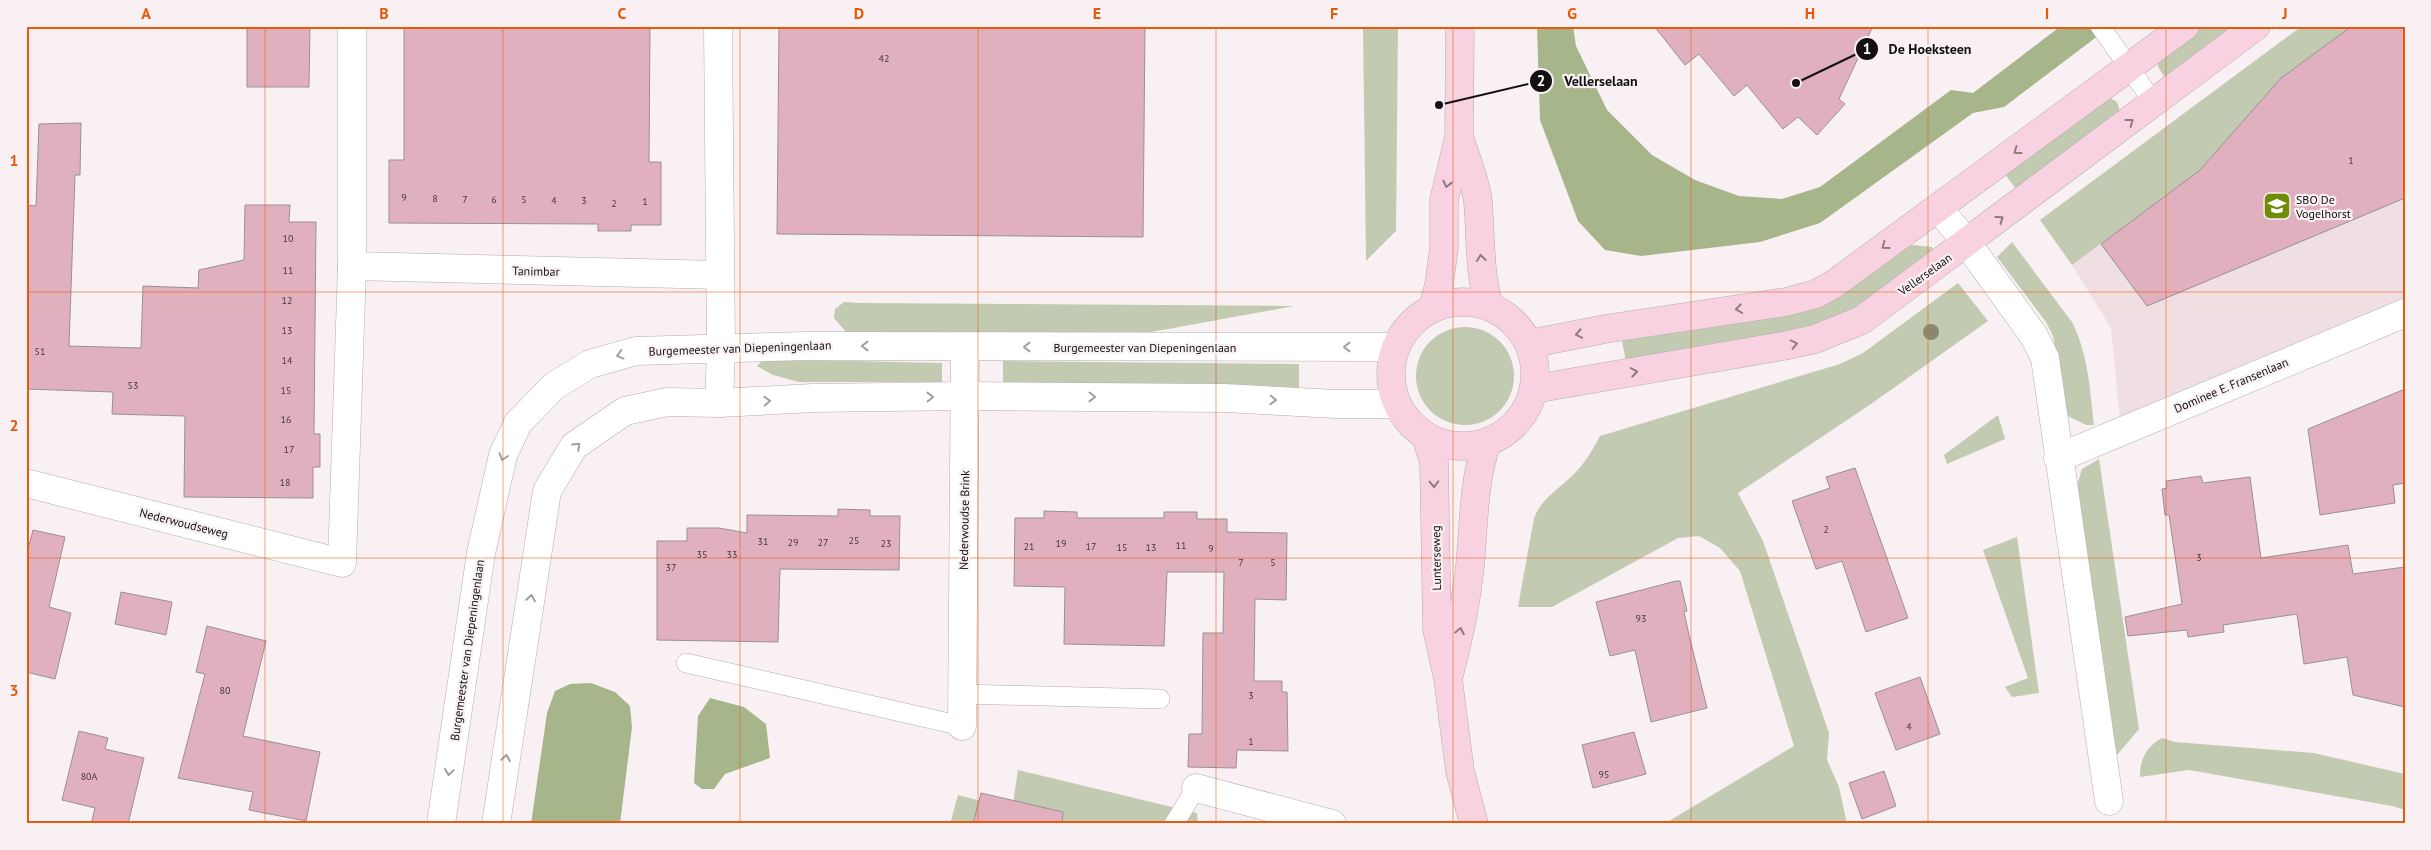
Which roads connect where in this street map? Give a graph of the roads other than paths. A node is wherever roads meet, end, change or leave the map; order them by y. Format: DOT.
graph roads {
  1 [pos="352,26"];
  2 [pos="718,26"];
  3 [pos="1460,26"];
  4 [pos="2100,26"];
  5 [pos="2185,26"];
  6 [pos="2256,26"];
  7 [pos="2122,57"];
  8 [pos="2154,103"];
  9 [pos="1459,137"];
  10 [pos="1938,208"];
  11 [pos="1967,244"];
  12 [pos="352,266"];
  13 [pos="720,275"];
  14 [pos="1489,306"];
  15 [pos="1432,308"];
  16 [pos="2405,313"];
  17 [pos="1529,344"];
  18 [pos="965,347"];
  19 [pos="1396,347"];
  20 [pos="721,350"];
  21 [pos="1534,389"];
  22 [pos="965,396"];
  23 [pos="719,403"];
  24 [pos="1396,404"];
  25 [pos="1426,437"];
  26 [pos="1487,442"];
  27 [pos="2058,458"];
  28 [pos="26,483"];
  29 [pos="686,663"];
  30 [pos="1448,679"];
  31 [pos="962,694"];
  32 [pos="1160,699"];
  33 [pos="962,726"];
  34 [pos="1196,788"];
  35 [pos="2110,801"];
  36 [pos="441,824"];
  37 [pos="496,824"];
  38 [pos="1174,824"];
  39 [pos="1332,824"];
  40 [pos="1474,824"];
  1 -- 12 [label="street"];
  2 -- 13 [label="street"];
  3 -- 9 [label="main road"];
  4 -- 7 [label="lane"];
  5 -- 7 [label="main road"];
  6 -- 8 [label="main road, Vellerselaan"];
  7 -- 8 [label="lane"];
  7 -- 10 [label="main road, one-way"];
  11 -- 8 [label="main road, Vellerselaan, one-way"];
  14 -- 9 [label="main road, one-way"];
  9 -- 15 [label="main road, one-way"];
  10 -- 11 [label="street"];
  10 -- 17 [label="main road, one-way"];
  21 -- 11 [label="main road, Vellerselaan, one-way"];
  11 -- 27 [label="street"];
  12 -- 13 [label="street, Tanimbar"];
  12 -- 28 [label="street, Nederwoudseweg"];
  13 -- 20 [label="street"];
  14 -- 15 [label="main road"];
  14 -- 17 [label="main road"];
  15 -- 19 [label="main road"];
  16 -- 27 [label="street, Dominee E. Fransenlaan"];
  17 -- 21 [label="main road"];
  19 -- 18 [label="street, Burgemeester van Diepeningenlaan, one-way"];
  18 -- 20 [label="street, Burgemeester van Diepeningenlaan, one-way"];
  18 -- 22 [label="street, Nederwoudse Brink"];
  19 -- 24 [label="main road"];
  20 -- 23 [label="street"];
  20 -- 36 [label="street, Burgemeester van Diepeningenlaan, one-way"];
  21 -- 26 [label="main road"];
  23 -- 22 [label="street, one-way"];
  22 -- 24 [label="street, one-way"];
  22 -- 31 [label="street, Nederwoudse Brink"];
  37 -- 23 [label="street, one-way"];
  24 -- 25 [label="main road"];
  25 -- 26 [label="main road"];
  25 -- 30 [label="main road, Lunterseweg, one-way"];
  30 -- 26 [label="main road, Lunterseweg, one-way"];
  27 -- 35 [label="street"];
  29 -- 33 [label="lane, Nederwoudse Brink"];
  30 -- 40 [label="main road, Lunterseweg"];
  31 -- 32 [label="lane"];
  31 -- 33 [label="street, Nederwoudse Brink"];
  34 -- 38 [label="lane"];
  34 -- 39 [label="street"];
}
